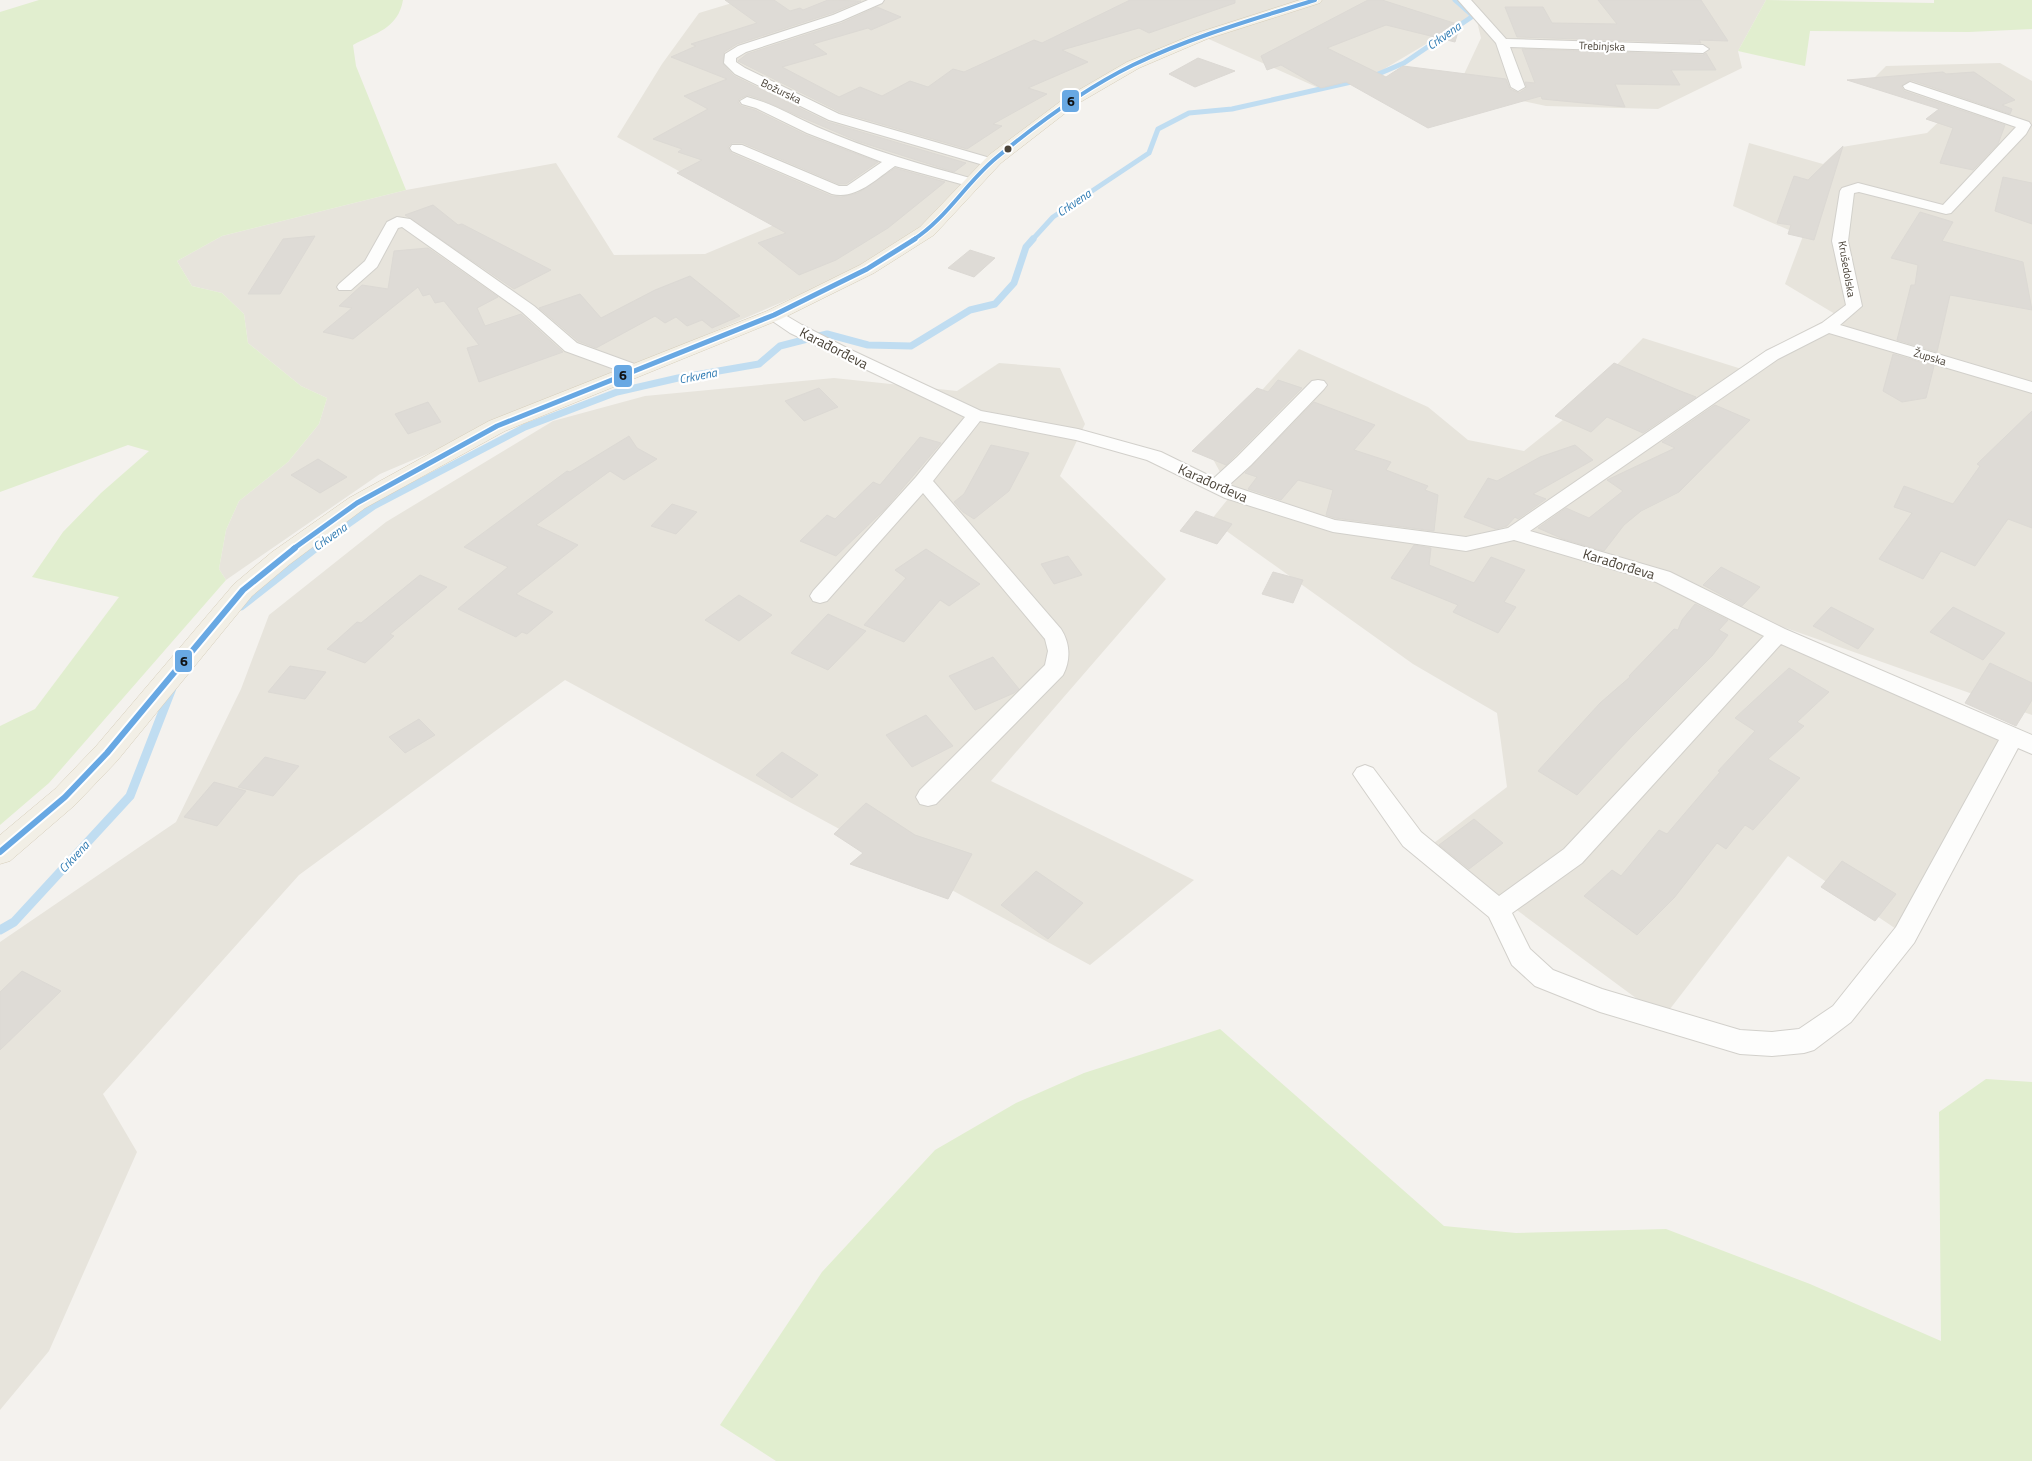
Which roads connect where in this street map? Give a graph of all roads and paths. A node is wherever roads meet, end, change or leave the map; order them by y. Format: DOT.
graph roads {
  1 [pos="878,0"];
  2 [pos="1314,0"];
  3 [pos="1464,0"];
  4 [pos="1502,43"];
  5 [pos="1702,49"];
  6 [pos="1910,86"];
  7 [pos="1518,87"];
  8 [pos="747,101"];
  9 [pos="737,148"];
  10 [pos="893,161"];
  11 [pos="992,163"];
  12 [pos="972,183"];
  13 [pos="345,287"];
  14 [pos="774,314"];
  15 [pos="1828,327"];
  16 [pos="634,370"];
  17 [pos="1318,385"];
  18 [pos="2032,388"];
  19 [pos="976,415"];
  20 [pos="923,481"];
  21 [pos="1216,486"];
  22 [pos="1514,533"];
  23 [pos="820,596"];
  24 [pos="1778,634"];
  25 [pos="2022,742"];
  26 [pos="1365,774"];
  27 [pos="928,797"];
  28 [pos="0,852"];
  29 [pos="1498,910"];
  1 -- 11 [label="street, Božurska"];
  2 -- 11 [label="main road"];
  3 -- 4 [label="street"];
  4 -- 5 [label="street, Trebinjska"];
  4 -- 7 [label="street"];
  6 -- 15 [label="street, Krušedolska"];
  8 -- 10 [label="street"];
  9 -- 10 [label="street"];
  10 -- 12 [label="street"];
  11 -- 12 [label="main road"];
  12 -- 14 [label="main road"];
  13 -- 16 [label="street"];
  14 -- 16 [label="main road"];
  14 -- 19 [label="street, Karađorđeva"];
  15 -- 18 [label="street, Župska"];
  15 -- 22 [label="street, Krušedolska"];
  16 -- 28 [label="main road"];
  17 -- 21 [label="street"];
  19 -- 20 [label="street"];
  19 -- 21 [label="street, Karađorđeva"];
  20 -- 23 [label="street"];
  20 -- 27 [label="street"];
  21 -- 22 [label="street, Karađorđeva"];
  22 -- 24 [label="street, Karađorđeva"];
  24 -- 25 [label="street, Karađorđeva"];
  24 -- 29 [label="street"];
  25 -- 29 [label="street"];
  26 -- 29 [label="street"];
}
